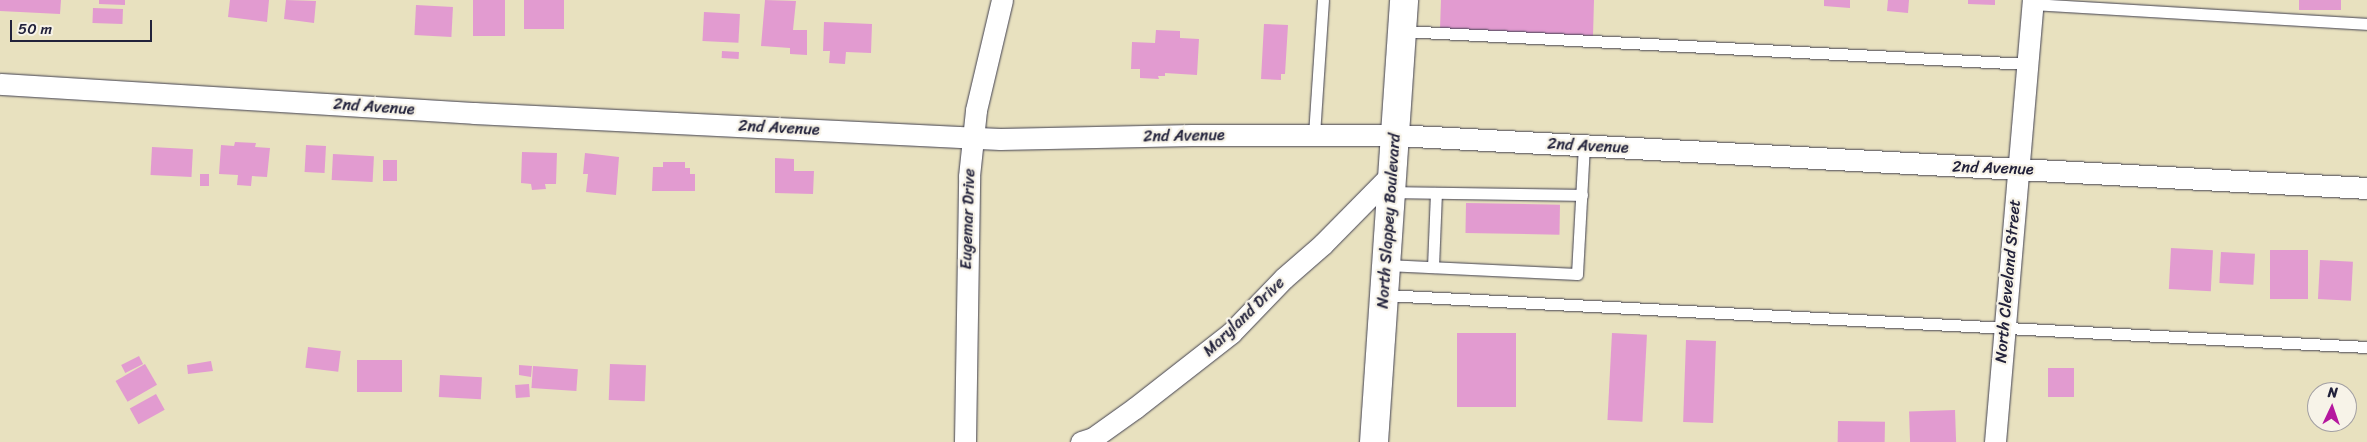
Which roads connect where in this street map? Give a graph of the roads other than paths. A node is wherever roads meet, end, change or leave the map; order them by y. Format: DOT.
graph roads {
  1 [pos="1002,0"];
  2 [pos="1322,0"];
  3 [pos="1404,0"];
  4 [pos="2033,2"];
  5 [pos="2367,24"];
  6 [pos="1402,31"];
  7 [pos="2028,64"];
  8 [pos="0,84"];
  9 [pos="1314,135"];
  10 [pos="1395,135"];
  11 [pos="973,138"];
  12 [pos="1584,146"];
  13 [pos="2019,168"];
  14 [pos="1392,183"];
  15 [pos="2367,188"];
  16 [pos="1436,192"];
  17 [pos="1582,195"];
  18 [pos="1386,266"];
  19 [pos="1433,267"];
  20 [pos="1384,295"];
  21 [pos="2004,326"];
  22 [pos="2367,347"];
  23 [pos="966,442"];
  24 [pos="1081,442"];
  25 [pos="1374,442"];
  26 [pos="1995,442"];
  1 -- 11 [label="street, Eugemar Drive"];
  2 -- 9 [label="lane"];
  3 -- 6 [label="main road, North Slappey Boulevard"];
  4 -- 5 [label="lane"];
  4 -- 7 [label="street, North Cleveland Street"];
  6 -- 7 [label="lane"];
  6 -- 10 [label="main road, North Slappey Boulevard"];
  7 -- 13 [label="street, North Cleveland Street"];
  8 -- 11 [label="street, 2nd Avenue"];
  9 -- 10 [label="street, 2nd Avenue"];
  9 -- 11 [label="street, 2nd Avenue"];
  10 -- 12 [label="street, 2nd Avenue"];
  10 -- 14 [label="main road, North Slappey Boulevard"];
  11 -- 23 [label="street, Eugemar Drive"];
  12 -- 13 [label="street, 2nd Avenue"];
  12 -- 17 [label="lane"];
  13 -- 15 [label="street, 2nd Avenue"];
  13 -- 21 [label="street, North Cleveland Street"];
  14 -- 16 [label="lane"];
  14 -- 18 [label="main road, North Slappey Boulevard"];
  14 -- 24 [label="street, Maryland Drive"];
  16 -- 17 [label="lane"];
  16 -- 19 [label="lane"];
  17 -- 19 [label="lane"];
  18 -- 19 [label="lane"];
  18 -- 20 [label="main road, North Slappey Boulevard"];
  20 -- 21 [label="lane"];
  20 -- 25 [label="main road, North Slappey Boulevard"];
  21 -- 22 [label="lane"];
  21 -- 26 [label="street, North Cleveland Street"];
}
